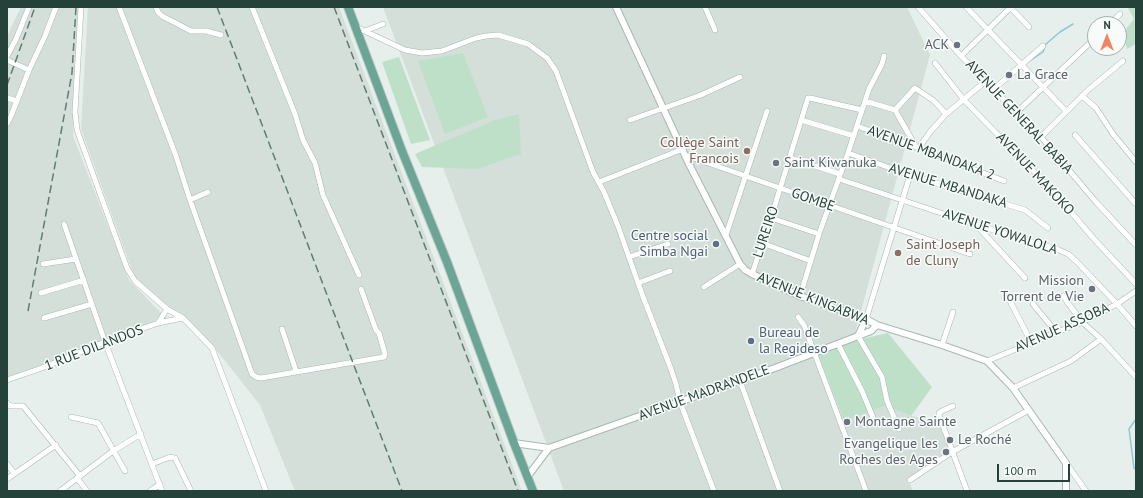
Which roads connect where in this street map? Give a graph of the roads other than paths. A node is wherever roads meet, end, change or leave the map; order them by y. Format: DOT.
graph roads {
  1 [pos="29,7"];
  2 [pos="56,7"];
  3 [pos="81,7"];
  4 [pos="119,7"];
  5 [pos="156,7"];
  6 [pos="252,7"];
  7 [pos="348,7"];
  8 [pos="616,7"];
  9 [pos="705,7"];
  10 [pos="918,7"];
  11 [pos="966,7"];
  12 [pos="1010,7"];
  13 [pos="383,24"];
  14 [pos="356,27"];
  15 [pos="1029,27"];
  16 [pos="987,29"];
  17 [pos="715,30"];
  18 [pos="365,31"];
  19 [pos="222,35"];
  20 [pos="1043,46"];
  21 [pos="1087,46"];
  22 [pos="7,56"];
  23 [pos="884,56"];
  24 [pos="961,56"];
  25 [pos="7,60"];
  26 [pos="1122,61"];
  27 [pos="935,63"];
  28 [pos="1021,65"];
  29 [pos="29,70"];
  30 [pos="740,76"];
  31 [pos="986,81"];
  32 [pos="1044,88"];
  33 [pos="994,90"];
  34 [pos="1082,96"];
  35 [pos="7,98"];
  36 [pos="964,100"];
  37 [pos="17,101"];
  38 [pos="865,101"];
  39 [pos="663,109"];
  40 [pos="862,110"];
  41 [pos="895,110"];
  42 [pos="1066,111"];
  43 [pos="767,112"];
  44 [pos="1017,112"];
  45 [pos="946,114"];
  46 [pos="630,120"];
  47 [pos="801,120"];
  48 [pos="7,122"];
  49 [pos="857,126"];
  50 [pos="1075,135"];
  51 [pos="854,136"];
  52 [pos="1041,137"];
  53 [pos="918,147"];
  54 [pos="684,152"];
  55 [pos="848,153"];
  56 [pos="790,158"];
  57 [pos="1136,162"];
  58 [pos="910,175"];
  59 [pos="746,176"];
  60 [pos="840,177"];
  61 [pos="1004,181"];
  62 [pos="599,182"];
  63 [pos="780,188"];
  64 [pos="208,192"];
  65 [pos="190,200"];
  66 [pos="903,200"];
  67 [pos="1136,204"];
  68 [pos="829,205"];
  69 [pos="771,218"];
  70 [pos="64,224"];
  71 [pos="977,225"];
  72 [pos="894,228"];
  73 [pos="1048,228"];
  74 [pos="819,234"];
  75 [pos="726,235"];
  76 [pos="668,244"];
  77 [pos="762,244"];
  78 [pos="1136,245"];
  79 [pos="970,254"];
  80 [pos="629,257"];
  81 [pos="76,260"];
  82 [pos="811,261"];
  83 [pos="43,264"];
  84 [pos="740,264"];
  85 [pos="670,271"];
  86 [pos="752,274"];
  87 [pos="359,275"];
  88 [pos="1025,278"];
  89 [pos="84,280"];
  90 [pos="638,283"];
  91 [pos="1136,284"];
  92 [pos="704,287"];
  93 [pos="361,289"];
  94 [pos="1136,291"];
  95 [pos="41,293"];
  96 [pos="800,296"];
  97 [pos="1063,296"];
  98 [pos="1008,297"];
  99 [pos="92,304"];
  100 [pos="1033,304"];
  101 [pos="1117,304"];
  102 [pos="167,309"];
  103 [pos="953,312"];
  104 [pos="798,317"];
  105 [pos="44,318"];
  106 [pos="183,318"];
  107 [pos="866,319"];
  108 [pos="1082,322"];
  109 [pos="158,323"];
  110 [pos="877,326"];
  111 [pos="1136,326"];
  112 [pos="282,329"];
  113 [pos="1056,332"];
  114 [pos="858,336"];
  115 [pos="1101,339"];
  116 [pos="105,342"];
  117 [pos="1031,342"];
  118 [pos="838,344"];
  119 [pos="942,345"];
  120 [pos="814,353"];
  121 [pos="987,361"];
  122 [pos="296,371"];
  123 [pos="1136,377"];
  124 [pos="7,380"];
  125 [pos="740,381"];
  126 [pos="1013,388"];
  127 [pos="680,402"];
  128 [pos="7,403"];
  129 [pos="953,406"];
  130 [pos="1029,410"];
  131 [pos="70,417"];
  132 [pos="874,420"];
  133 [pos="899,429"];
  134 [pos="141,434"];
  135 [pos="514,443"];
  136 [pos="56,445"];
  137 [pos="549,448"];
  138 [pos="113,451"];
  139 [pos="952,452"];
  140 [pos="1066,462"];
  141 [pos="7,464"];
  142 [pos="152,464"];
  143 [pos="125,471"];
  144 [pos="14,473"];
  145 [pos="528,476"];
  146 [pos="79,477"];
  147 [pos="7,479"];
  148 [pos="910,480"];
  149 [pos="160,484"];
  150 [pos="965,490"];
  151 [pos="60,491"];
  152 [pos="87,491"];
  153 [pos="150,491"];
  154 [pos="162,491"];
  155 [pos="191,491"];
  156 [pos="266,491"];
  157 [pos="533,491"];
  158 [pos="714,491"];
  159 [pos="780,491"];
  160 [pos="866,491"];
  161 [pos="1066,491"];
  162 [pos="1086,491"];
  1 -- 22 [label="street"];
  2 -- 29 [label="street"];
  3 -- 102 [label="street"];
  4 -- 65 [label="street"];
  5 -- 19 [label="street"];
  6 -- 87 [label="street"];
  7 -- 14 [label="main road"];
  8 -- 39 [label="street, AVENUE KINGABWA"];
  9 -- 17 [label="street"];
  10 -- 24 [label="street, AVENUE GENERAL BABIA"];
  11 -- 16 [label="street"];
  12 -- 15 [label="street"];
  12 -- 16 [label="street"];
  13 -- 18 [label="street"];
  14 -- 18 [label="street"];
  14 -- 135 [label="main road"];
  16 -- 24 [label="street"];
  16 -- 28 [label="street"];
  18 -- 62 [label="street"];
  20 -- 28 [label="street"];
  21 -- 32 [label="street"];
  23 -- 38 [label="street"];
  24 -- 31 [label="street, AVENUE GENERAL BABIA"];
  25 -- 29 [label="street"];
  26 -- 34 [label="street"];
  27 -- 36 [label="street, AVENUE MAKOKO"];
  28 -- 32 [label="street"];
  28 -- 33 [label="street"];
  29 -- 37 [label="street"];
  30 -- 39 [label="street"];
  31 -- 33 [label="street, AVENUE GENERAL BABIA"];
  31 -- 36 [label="street"];
  32 -- 42 [label="street"];
  32 -- 44 [label="street"];
  33 -- 44 [label="street, AVENUE GENERAL BABIA"];
  34 -- 42 [label="street"];
  34 -- 57 [label="street"];
  35 -- 37 [label="street"];
  36 -- 45 [label="street"];
  36 -- 91 [label="street, AVENUE MAKOKO"];
  37 -- 48 [label="street"];
  38 -- 40 [label="street"];
  38 -- 41 [label="street"];
  39 -- 46 [label="street"];
  39 -- 54 [label="street, AVENUE KINGABWA"];
  40 -- 47 [label="street, LUREIRO"];
  40 -- 49 [label="street"];
  41 -- 45 [label="street"];
  41 -- 53 [label="street"];
  42 -- 52 [label="street"];
  43 -- 59 [label="street"];
  44 -- 52 [label="street, AVENUE GENERAL BABIA"];
  45 -- 53 [label="street"];
  47 -- 51 [label="street"];
  47 -- 56 [label="street, LUREIRO"];
  49 -- 51 [label="street"];
  49 -- 53 [label="street, AVENUE MBANDAKA 2"];
  50 -- 67 [label="street"];
  51 -- 55 [label="street"];
  52 -- 78 [label="street, AVENUE GENERAL BABIA"];
  53 -- 61 [label="street, AVENUE MBANDAKA 2"];
  54 -- 59 [label="street, GOMBE"];
  54 -- 62 [label="street"];
  54 -- 75 [label="street, AVENUE KINGABWA"];
  55 -- 58 [label="street, AVENUE MBANDAKA"];
  55 -- 60 [label="street"];
  56 -- 60 [label="street, AVENUE YOWALOLA"];
  56 -- 63 [label="street, LUREIRO"];
  58 -- 66 [label="street"];
  58 -- 73 [label="street, AVENUE MBANDAKA"];
  59 -- 63 [label="street, GOMBE"];
  59 -- 75 [label="street"];
  60 -- 66 [label="street, AVENUE YOWALOLA"];
  60 -- 68 [label="street"];
  62 -- 80 [label="street"];
  63 -- 68 [label="street, GOMBE"];
  63 -- 69 [label="street, LUREIRO"];
  64 -- 65 [label="street"];
  65 -- 122 [label="street"];
  66 -- 71 [label="street, AVENUE YOWALOLA"];
  66 -- 72 [label="street"];
  68 -- 72 [label="street, GOMBE"];
  68 -- 74 [label="street"];
  69 -- 74 [label="street"];
  69 -- 77 [label="street, LUREIRO"];
  70 -- 81 [label="street"];
  71 -- 88 [label="street"];
  71 -- 101 [label="street, AVENUE YOWALOLA"];
  72 -- 79 [label="street, GOMBE"];
  72 -- 107 [label="street"];
  74 -- 82 [label="street"];
  75 -- 84 [label="street, AVENUE KINGABWA"];
  76 -- 80 [label="street"];
  77 -- 82 [label="street"];
  77 -- 86 [label="street, LUREIRO"];
  80 -- 90 [label="street"];
  81 -- 83 [label="street"];
  81 -- 89 [label="street"];
  82 -- 96 [label="street"];
  84 -- 86 [label="street, AVENUE KINGABWA"];
  84 -- 92 [label="street"];
  85 -- 90 [label="street"];
  86 -- 96 [label="street, AVENUE KINGABWA"];
  89 -- 95 [label="street"];
  89 -- 99 [label="street"];
  90 -- 127 [label="street"];
  93 -- 122 [label="street"];
  94 -- 101 [label="street, AVENUE ASSOBA"];
  96 -- 107 [label="street, AVENUE KINGABWA"];
  97 -- 108 [label="street"];
  98 -- 117 [label="street"];
  99 -- 105 [label="street"];
  99 -- 116 [label="street"];
  100 -- 113 [label="street"];
  101 -- 108 [label="street, AVENUE ASSOBA"];
  101 -- 111 [label="street, AVENUE YOWALOLA"];
  102 -- 106 [label="street"];
  102 -- 109 [label="street"];
  103 -- 119 [label="street"];
  104 -- 120 [label="street"];
  106 -- 109 [label="street, 1 RUE DILANDOS"];
  106 -- 156 [label="street"];
  107 -- 110 [label="street, AVENUE KINGABWA"];
  107 -- 114 [label="street"];
  108 -- 113 [label="street, AVENUE ASSOBA"];
  108 -- 115 [label="street"];
  109 -- 116 [label="street, 1 RUE DILANDOS"];
  110 -- 114 [label="street, AVENUE MADRANDELE"];
  110 -- 119 [label="street, AVENUE KINGABWA"];
  112 -- 122 [label="street"];
  113 -- 117 [label="street, AVENUE ASSOBA"];
  114 -- 118 [label="street, AVENUE MADRANDELE"];
  114 -- 133 [label="street"];
  115 -- 123 [label="street"];
  115 -- 126 [label="street"];
  116 -- 124 [label="street, 1 RUE DILANDOS"];
  116 -- 134 [label="street"];
  117 -- 121 [label="street, AVENUE ASSOBA"];
  118 -- 120 [label="street, AVENUE MADRANDELE"];
  118 -- 132 [label="street"];
  119 -- 121 [label="street, AVENUE KINGABWA"];
  120 -- 125 [label="street, AVENUE MADRANDELE"];
  120 -- 160 [label="street"];
  121 -- 126 [label="street, AVENUE KINGABWA"];
  125 -- 127 [label="street, AVENUE MADRANDELE"];
  125 -- 159 [label="street"];
  126 -- 130 [label="street, AVENUE KINGABWA"];
  127 -- 137 [label="street, AVENUE MADRANDELE"];
  127 -- 158 [label="street"];
  128 -- 136 [label="street"];
  129 -- 139 [label="street"];
  130 -- 139 [label="street"];
  130 -- 140 [label="street, AVENUE KINGABWA"];
  131 -- 138 [label="street"];
  134 -- 138 [label="street"];
  134 -- 142 [label="street"];
  135 -- 137 [label="street"];
  135 -- 145 [label="main road"];
  136 -- 144 [label="street"];
  136 -- 146 [label="street"];
  137 -- 145 [label="street"];
  138 -- 143 [label="street"];
  138 -- 146 [label="street"];
  139 -- 148 [label="street"];
  139 -- 150 [label="street"];
  140 -- 161 [label="street"];
  140 -- 162 [label="street"];
  141 -- 144 [label="street"];
  142 -- 149 [label="street"];
  142 -- 155 [label="street"];
  144 -- 147 [label="street"];
  145 -- 157 [label="main road"];
  146 -- 151 [label="street"];
  146 -- 152 [label="street"];
  149 -- 153 [label="street"];
  149 -- 154 [label="street"];
}
